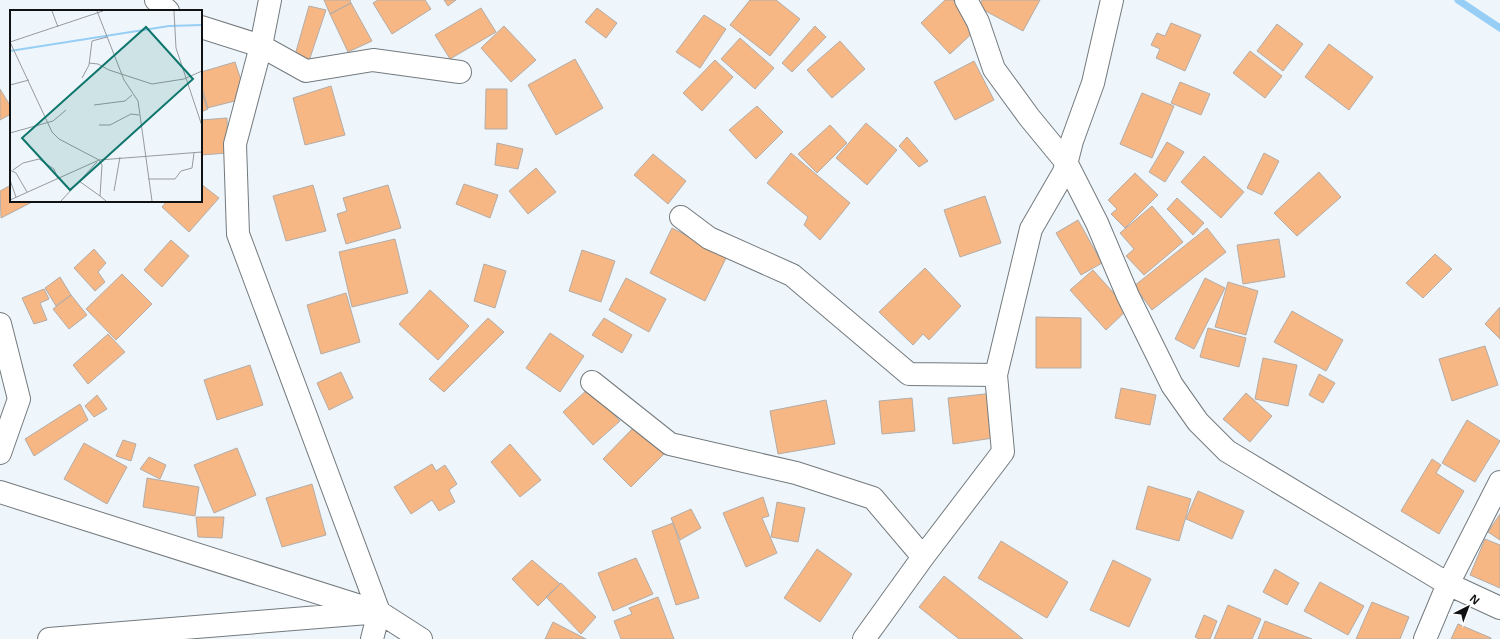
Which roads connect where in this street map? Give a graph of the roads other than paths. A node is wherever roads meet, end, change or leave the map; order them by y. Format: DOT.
graph roads {
  1 [pos="156,0"];
  2 [pos="270,0"];
  3 [pos="966,0"];
  4 [pos="1112,0"];
  5 [pos="167,10"];
  6 [pos="202,27"];
  7 [pos="261,46"];
  8 [pos="460,72"];
  9 [pos="1066,162"];
  10 [pos="681,217"];
  11 [pos="0,324"];
  12 [pos="996,375"];
  13 [pos="592,382"];
  14 [pos="0,453"];
  15 [pos="1500,482"];
  16 [pos="0,492"];
  17 [pos="923,557"];
  18 [pos="1448,584"];
  19 [pos="1500,608"];
  20 [pos="379,612"];
  21 [pos="116,636"];
  22 [pos="49,639"];
  23 [pos="372,639"];
  24 [pos="421,639"];
  25 [pos="864,639"];
  26 [pos="1425,639"];
  1 -- 5 [label="street"];
  2 -- 7 [label="street"];
  3 -- 9 [label="street"];
  4 -- 9 [label="street"];
  6 -- 7 [label="street"];
  7 -- 8 [label="street"];
  7 -- 20 [label="street"];
  9 -- 12 [label="street"];
  9 -- 18 [label="street"];
  10 -- 12 [label="street"];
  11 -- 14 [label="street"];
  12 -- 17 [label="street"];
  13 -- 17 [label="street"];
  15 -- 18 [label="street"];
  16 -- 20 [label="street"];
  17 -- 25 [label="street"];
  18 -- 19 [label="street"];
  18 -- 26 [label="street"];
  20 -- 21 [label="street"];
  20 -- 23 [label="street"];
  20 -- 24 [label="street"];
  21 -- 22 [label="street"];
}
